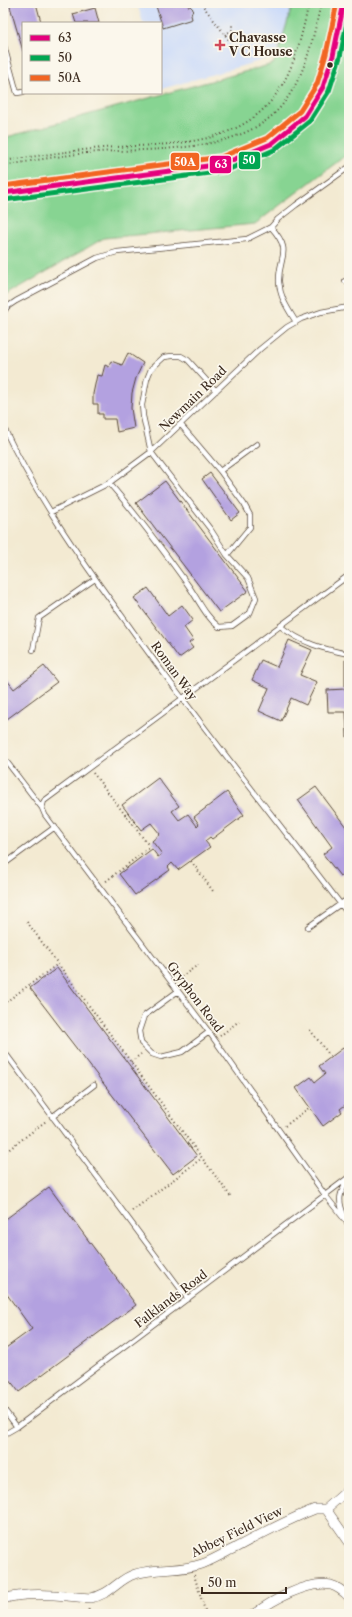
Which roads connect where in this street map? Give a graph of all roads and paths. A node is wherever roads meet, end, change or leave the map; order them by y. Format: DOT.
graph roads {
  1 [pos="203,3"];
  2 [pos="309,3"];
  3 [pos="321,3"];
  4 [pos="344,3"];
  5 [pos="232,24"];
  6 [pos="225,35"];
  7 [pos="229,40"];
  8 [pos="3,42"];
  9 [pos="22,92"];
  10 [pos="3,161"];
  11 [pos="3,166"];
  12 [pos="349,168"];
  13 [pos="3,193"];
  14 [pos="271,227"];
  15 [pos="349,307"];
  16 [pos="3,313"];
  17 [pos="296,322"];
  18 [pos="216,391"];
  19 [pos="181,425"];
  20 [pos="3,426"];
  21 [pos="256,444"];
  22 [pos="152,452"];
  23 [pos="220,470"];
  24 [pos="109,483"];
  25 [pos="52,512"];
  26 [pos="227,555"];
  27 [pos="349,575"];
  28 [pos="95,579"];
  29 [pos="280,626"];
  30 [pos="33,650"];
  31 [pos="349,654"];
  32 [pos="182,699"];
  33 [pos="3,757"];
  34 [pos="89,767"];
  35 [pos="42,808"];
  36 [pos="54,827"];
  37 [pos="191,861"];
  38 [pos="3,865"];
  39 [pos="99,886"];
  40 [pos="213,891"];
  41 [pos="349,898"];
  42 [pos="341,904"];
  43 [pos="349,915"];
  44 [pos="27,922"];
  45 [pos="308,927"];
  46 [pos="58,964"];
  47 [pos="198,965"];
  48 [pos="173,984"];
  49 [pos="178,991"];
  50 [pos="3,1004"];
  51 [pos="239,1021"];
  52 [pos="310,1030"];
  53 [pos="209,1032"];
  54 [pos="215,1040"];
  55 [pos="148,1049"];
  56 [pos="3,1050"];
  57 [pos="331,1057"];
  58 [pos="131,1062"];
  59 [pos="94,1085"];
  60 [pos="310,1108"];
  61 [pos="52,1117"];
  62 [pos="279,1130"];
  63 [pos="3,1154"];
  64 [pos="202,1158"];
  65 [pos="349,1178"];
  66 [pos="325,1195"];
  67 [pos="231,1197"];
  68 [pos="126,1216"];
  69 [pos="347,1223"];
  70 [pos="188,1299"];
  71 [pos="3,1408"];
  72 [pos="17,1427"];
  73 [pos="3,1435"];
  74 [pos="348,1486"];
  75 [pos="326,1508"];
  76 [pos="349,1542"];
  77 [pos="191,1567"];
  78 [pos="349,1597"];
  79 [pos="3,1599"];
  80 [pos="206,1614"];
  81 [pos="254,1614"];
  1 -- 6 [label="path"];
  2 -- 10 [label="path"];
  3 -- 11 [label="path"];
  4 -- 13 [label="street"];
  5 -- 6 [label="path"];
  6 -- 7 [label="path"];
  8 -- 9 [label="lane"];
  12 -- 14 [label="lane"];
  14 -- 16 [label="lane"];
  14 -- 17 [label="lane"];
  15 -- 17 [label="lane, Newmain Road"];
  17 -- 18 [label="lane, Newmain Road"];
  18 -- 19 [label="lane, Newmain Road"];
  18 -- 22 [label="lane"];
  19 -- 22 [label="lane, Newmain Road"];
  19 -- 23 [label="lane"];
  20 -- 25 [label="lane, Roman Way"];
  21 -- 23 [label="lane"];
  22 -- 24 [label="lane, Newmain Road"];
  22 -- 26 [label="lane"];
  23 -- 26 [label="lane"];
  24 -- 25 [label="lane, Newmain Road"];
  24 -- 26 [label="lane"];
  25 -- 28 [label="lane, Roman Way"];
  27 -- 29 [label="lane"];
  28 -- 30 [label="lane"];
  28 -- 32 [label="lane, Roman Way"];
  29 -- 31 [label="lane"];
  29 -- 32 [label="lane"];
  32 -- 34 [label="lane"];
  32 -- 42 [label="lane, Roman Way"];
  33 -- 35 [label="lane"];
  34 -- 35 [label="lane"];
  34 -- 39 [label="path"];
  35 -- 36 [label="lane, Gryphon Road"];
  36 -- 38 [label="lane"];
  36 -- 39 [label="lane, Gryphon Road"];
  37 -- 40 [label="path"];
  39 -- 48 [label="lane, Gryphon Road"];
  41 -- 42 [label="lane"];
  42 -- 43 [label="lane, Roman Way"];
  42 -- 45 [label="lane"];
  44 -- 46 [label="path"];
  46 -- 50 [label="path"];
  46 -- 58 [label="path"];
  47 -- 48 [label="path"];
  48 -- 49 [label="lane, Gryphon Road"];
  49 -- 53 [label="lane, Gryphon Road"];
  49 -- 55 [label="lane"];
  51 -- 54 [label="path"];
  52 -- 57 [label="path"];
  53 -- 54 [label="lane, Gryphon Road"];
  53 -- 55 [label="lane"];
  54 -- 62 [label="lane, Gryphon Road"];
  55 -- 58 [label="path"];
  56 -- 61 [label="lane"];
  58 -- 64 [label="path"];
  59 -- 61 [label="lane"];
  60 -- 62 [label="path"];
  61 -- 63 [label="path"];
  61 -- 68 [label="lane"];
  62 -- 66 [label="lane, Gryphon Road"];
  64 -- 67 [label="path"];
  64 -- 68 [label="path"];
  65 -- 66 [label="lane, Falklands Road"];
  65 -- 69 [label="lane"];
  66 -- 69 [label="lane, Gryphon Road"];
  66 -- 70 [label="lane, Falklands Road"];
  68 -- 70 [label="lane"];
  70 -- 72 [label="lane, Falklands Road"];
  71 -- 72 [label="lane"];
  72 -- 73 [label="lane, Falklands Road"];
  74 -- 75 [label="street"];
  75 -- 76 [label="street"];
  75 -- 77 [label="street, Abbey Field View"];
  77 -- 79 [label="street, Abbey Field View"];
  77 -- 80 [label="path"];
  78 -- 81 [label="street"];
}
